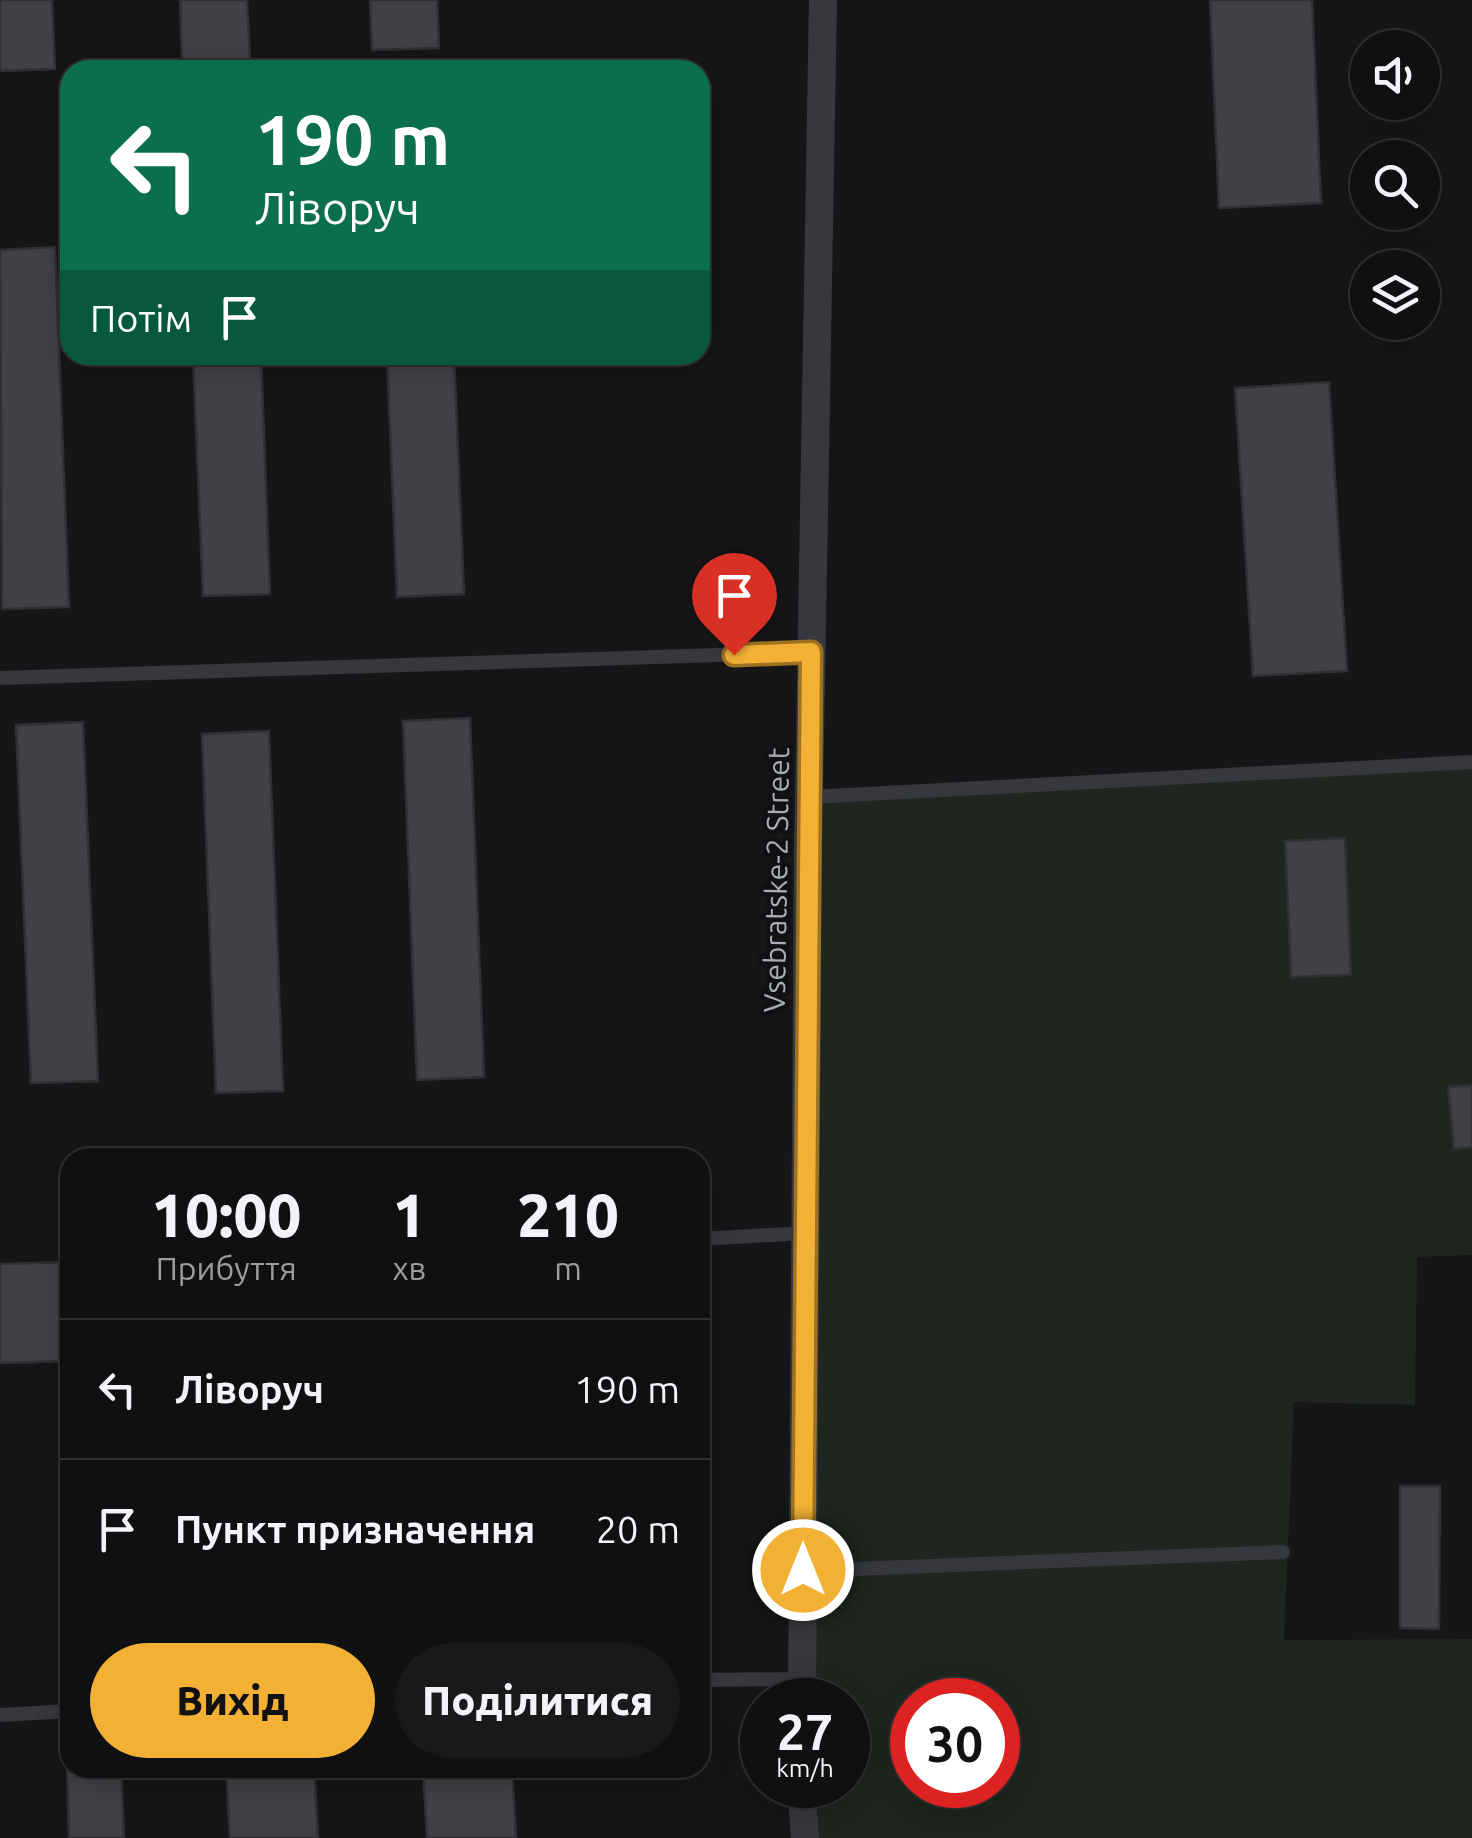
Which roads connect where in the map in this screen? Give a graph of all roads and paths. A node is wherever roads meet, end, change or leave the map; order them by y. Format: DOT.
graph roads {
  1 [pos="823,0"];
  2 [pos="811,652"];
  3 [pos="0,678"];
  4 [pos="1472,762"];
  5 [pos="809,797"];
  6 [pos="805,1233"];
  7 [pos="710,1238"];
  8 [pos="1283,1552"];
  9 [pos="803,1570"];
  10 [pos="802,1678"];
  11 [pos="710,1681"];
  12 [pos="740,1684"];
  13 [pos="60,1713"];
  14 [pos="0,1716"];
  15 [pos="803,1808"];
  16 [pos="805,1838"];
  1 -- 2 [label="street, Vsebratske-2 Street"];
  2 -- 3 [label="lane"];
  2 -- 5 [label="street, Vsebratske-2 Street"];
  4 -- 5 [label="lane"];
  5 -- 6 [label="street, Vsebratske-2 Street"];
  6 -- 7 [label="lane"];
  6 -- 9 [label="street, Vsebratske-2 Street"];
  8 -- 9 [label="lane"];
  9 -- 10 [label="street, Vsebratske-2 Street"];
  11 -- 12 [label="lane"];
  13 -- 14 [label="lane"];
  15 -- 16 [label="street"];
}
